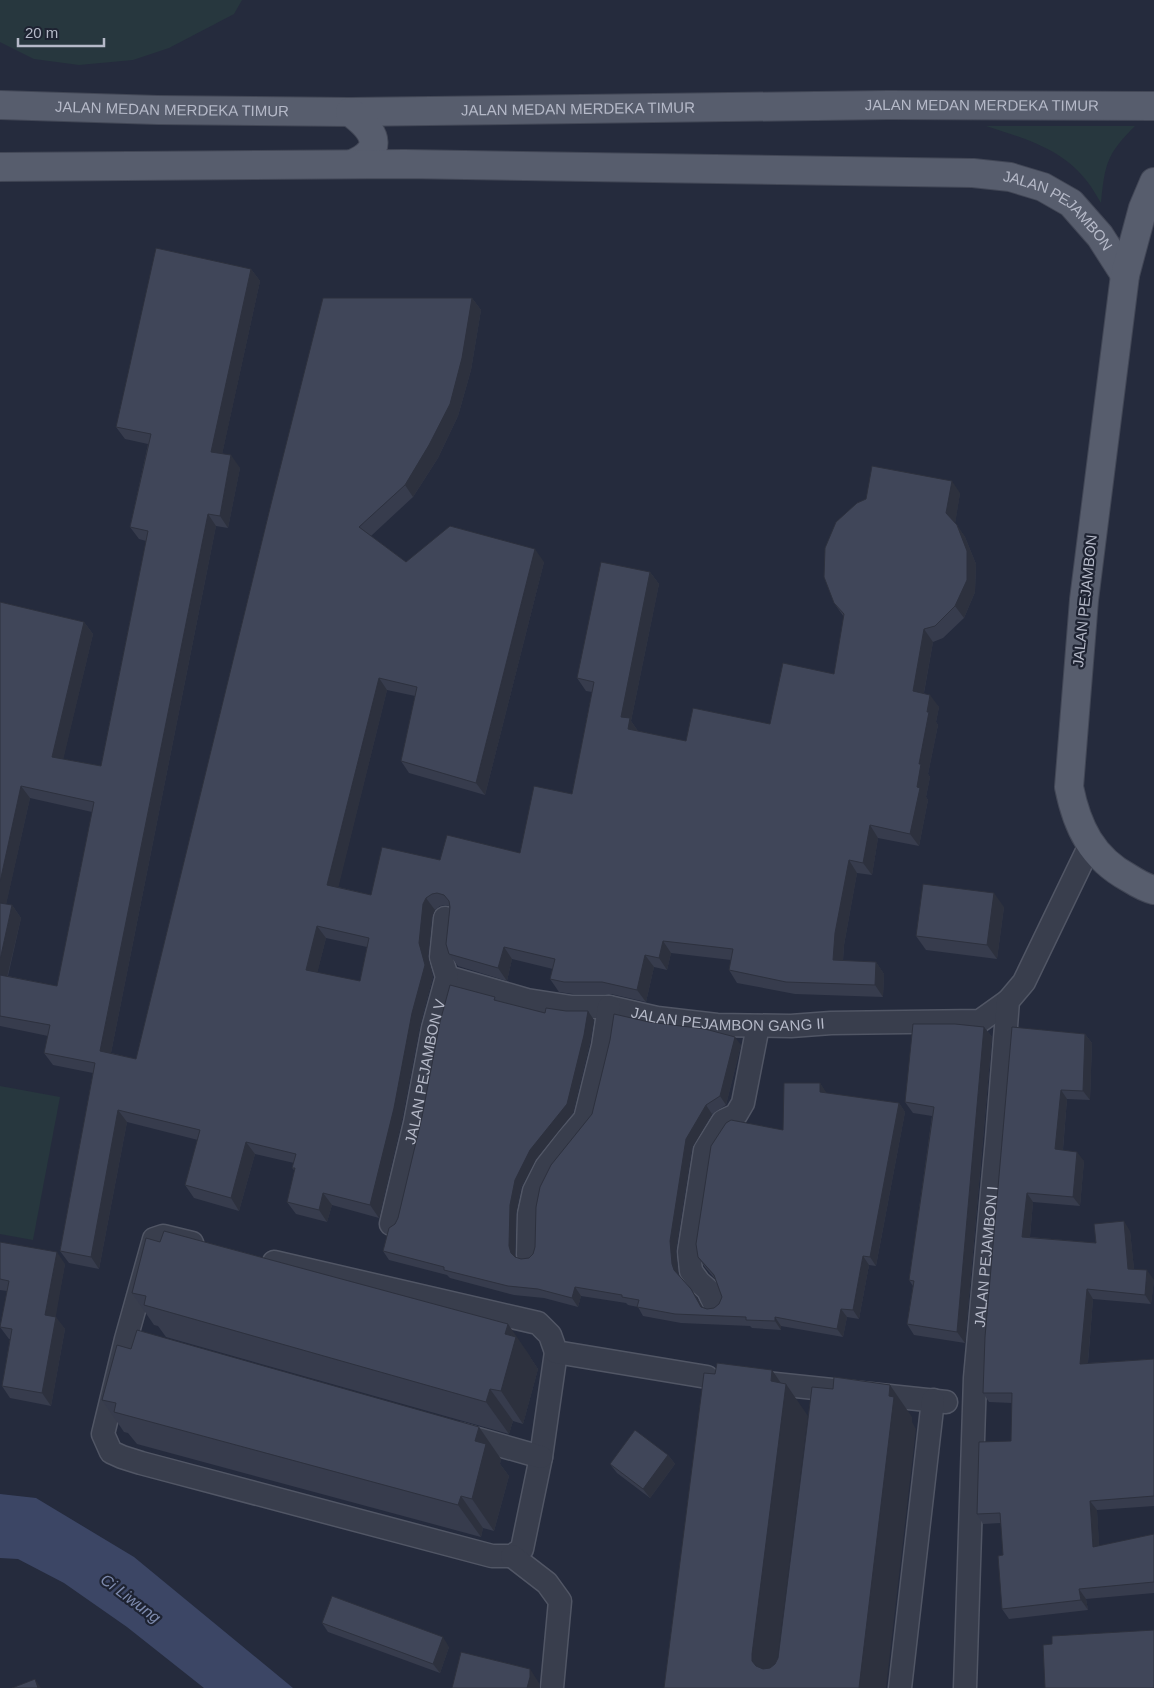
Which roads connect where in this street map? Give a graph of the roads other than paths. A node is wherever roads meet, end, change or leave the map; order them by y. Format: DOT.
graph roads {
  1 [pos="3,104"];
  2 [pos="1154,106"];
  3 [pos="350,112"];
  4 [pos="352,164"];
  5 [pos="0,166"];
  6 [pos="1154,182"];
  7 [pos="1125,275"];
  8 [pos="1090,845"];
  9 [pos="1154,890"];
  10 [pos="445,918"];
  11 [pos="447,978"];
  12 [pos="1008,1001"];
  13 [pos="609,1008"];
  14 [pos="758,1026"];
  15 [pos="391,1224"];
  16 [pos="211,1248"];
  17 [pos="528,1255"];
  18 [pos="250,1256"];
  19 [pos="715,1305"];
  20 [pos="556,1352"];
  21 [pos="437,1428"];
  22 [pos="541,1457"];
  23 [pos="512,1556"];
  24 [pos="552,1688"];
  25 [pos="900,1688"];
  26 [pos="965,1688"];
  1 -- 3 [label="main road, JALAN MEDAN MERDEKA TIMUR"];
  2 -- 3 [label="main road, JALAN MEDAN MERDEKA TIMUR"];
  3 -- 4 [label="main road"];
  4 -- 5 [label="main road"];
  4 -- 7 [label="main road, JALAN PEJAMBON"];
  6 -- 7 [label="main road, JALAN PEJAMBON"];
  7 -- 8 [label="main road, JALAN PEJAMBON"];
  8 -- 9 [label="main road, JALAN PEJAMBON"];
  8 -- 12 [label="street"];
  10 -- 11 [label="street, JALAN PEJAMBON V"];
  11 -- 13 [label="street, JALAN PEJAMBON GANG II"];
  11 -- 15 [label="street, JALAN PEJAMBON V"];
  12 -- 14 [label="street, JALAN PEJAMBON GANG II"];
  12 -- 26 [label="street, JALAN PEJAMBON I"];
  13 -- 14 [label="street, JALAN PEJAMBON GANG II"];
  13 -- 17 [label="street"];
  14 -- 19 [label="street"];
  16 -- 23 [label="street"];
  18 -- 20 [label="street"];
  20 -- 22 [label="street"];
  20 -- 25 [label="street"];
  21 -- 22 [label="street"];
  22 -- 23 [label="street"];
  23 -- 24 [label="street"];
}
